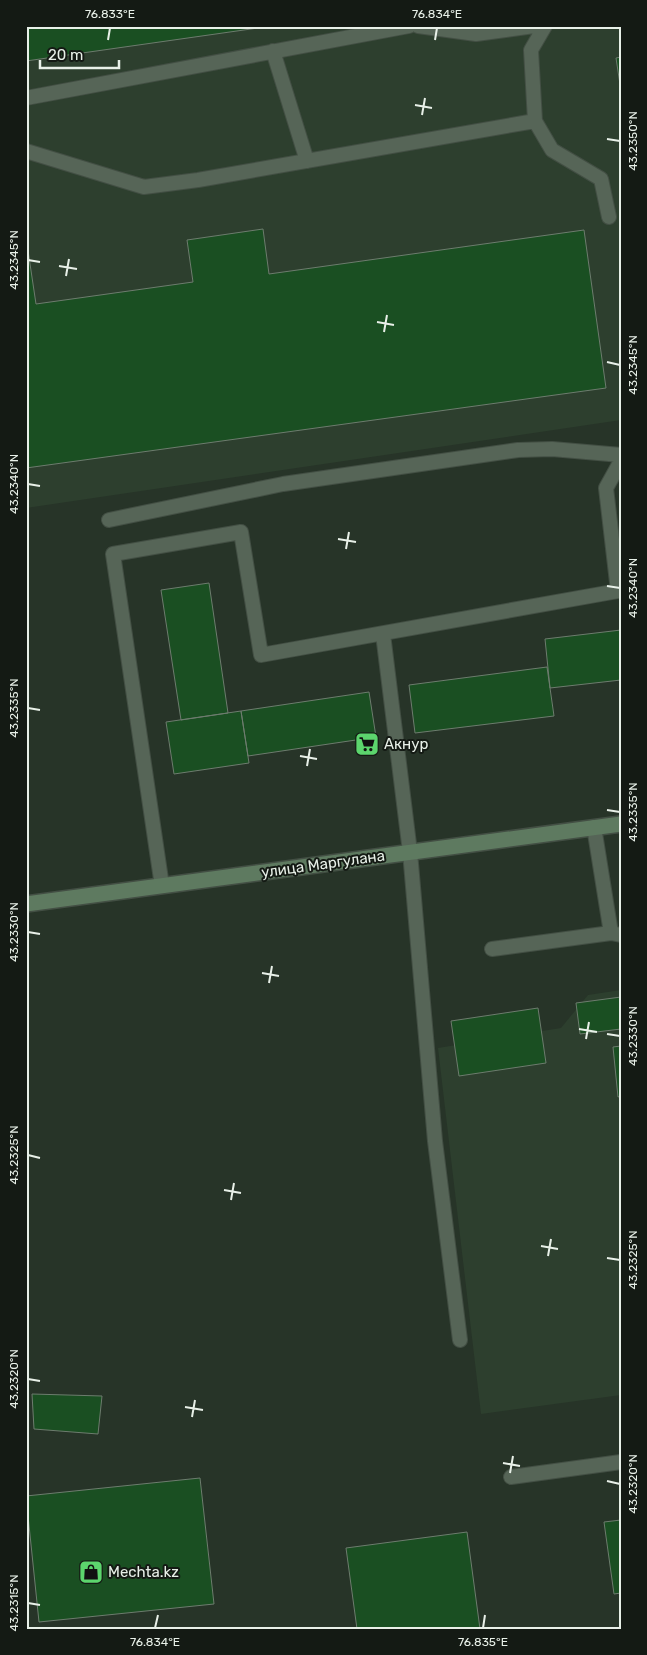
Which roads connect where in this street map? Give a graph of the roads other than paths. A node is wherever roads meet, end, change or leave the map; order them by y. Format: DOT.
graph roads {
  1 [pos="409,26"];
  2 [pos="418,26"];
  3 [pos="534,26"];
  4 [pos="545,26"];
  5 [pos="273,51"];
  6 [pos="26,98"];
  7 [pos="536,122"];
  8 [pos="26,152"];
  9 [pos="307,161"];
  10 [pos="609,217"];
  11 [pos="621,456"];
  12 [pos="621,461"];
  13 [pos="108,520"];
  14 [pos="383,634"];
  15 [pos="621,824"];
  16 [pos="594,827"];
  17 [pos="410,852"];
  18 [pos="162,886"];
  19 [pos="26,904"];
  20 [pos="616,934"];
  21 [pos="492,949"];
  22 [pos="460,1340"];
  23 [pos="621,1462"];
  24 [pos="512,1477"];
  1 -- 5 [label="lane"];
  2 -- 3 [label="lane"];
  4 -- 7 [label="lane"];
  5 -- 6 [label="lane"];
  5 -- 9 [label="lane"];
  7 -- 9 [label="lane"];
  7 -- 10 [label="lane"];
  8 -- 9 [label="lane"];
  11 -- 13 [label="lane"];
  12 -- 14 [label="lane"];
  14 -- 17 [label="lane"];
  14 -- 18 [label="lane"];
  15 -- 16 [label="street, улица Маргулана"];
  16 -- 17 [label="street, улица Маргулана"];
  16 -- 20 [label="lane"];
  17 -- 18 [label="street, улица Маргулана"];
  17 -- 22 [label="lane"];
  18 -- 19 [label="street, улица Маргулана"];
  20 -- 21 [label="lane"];
  23 -- 24 [label="lane"];
}
